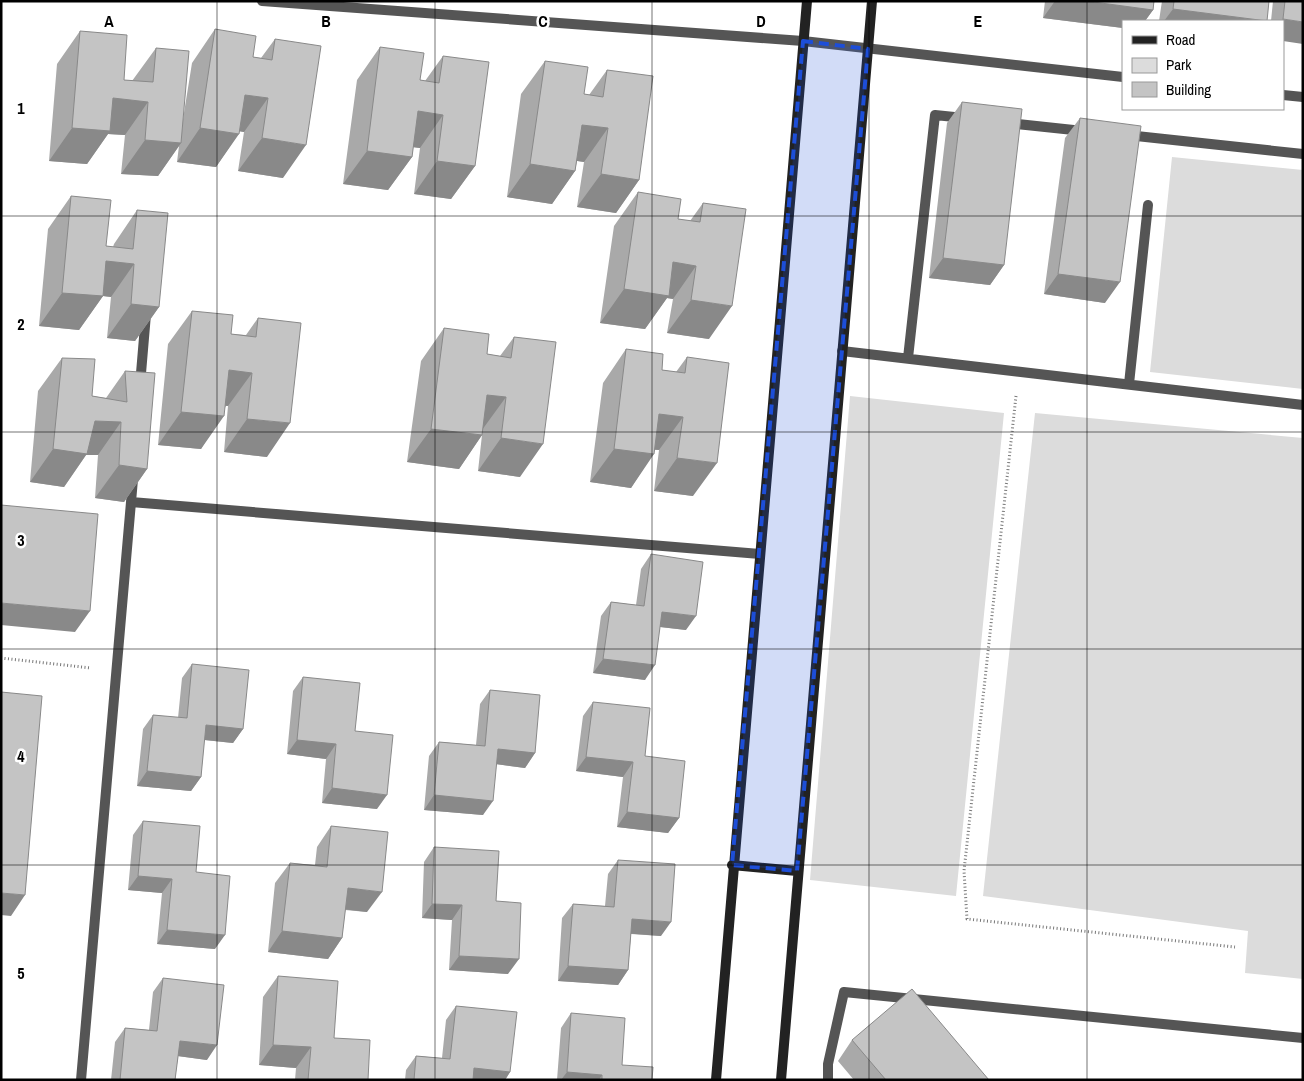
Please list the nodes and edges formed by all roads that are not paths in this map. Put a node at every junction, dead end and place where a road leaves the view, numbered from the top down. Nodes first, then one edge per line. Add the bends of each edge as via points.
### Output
1 (262, 1) edge
2 (807, 1) edge
3 (872, 1) edge
4 (803, 41) junction
5 (868, 48) junction
6 (1122, 77) edge
7 (1284, 95) edge
8 (1303, 97) edge
9 (973, 119) edge
10 (993, 121) edge
11 (1090, 131) edge
12 (1119, 134) edge
13 (1303, 154) edge
14 (1148, 205) dead end
15 (147, 305) edge
16 (842, 351) junction
17 (908, 358) junction
18 (1129, 384) junction
19 (140, 394) edge
20 (1303, 404) edge
21 (133, 472) edge
22 (131, 502) junction
23 (760, 554) junction
24 (732, 866) junction
25 (797, 871) junction
26 (1303, 1038) edge
27 (81, 1080) edge
28 (716, 1080) edge
29 (781, 1080) edge
30 (828, 1080) edge

1 - 4 street
2 - 4 street
3 - 5 street
4 - 5 street
4 - 23 street
5 - 6 street
5 - 16 street
7 - 8 street
9 - 17 street via 935,115
10 - 11 street
12 - 13 street
14 - 18 street
15 - 19 street
16 - 17 street
16 - 25 street
17 - 18 street
18 - 20 street
21 - 22 street
22 - 23 street
22 - 27 street
23 - 24 street
24 - 25 street
24 - 28 street
25 - 29 street
26 - 30 street via 844,992 828,1064

